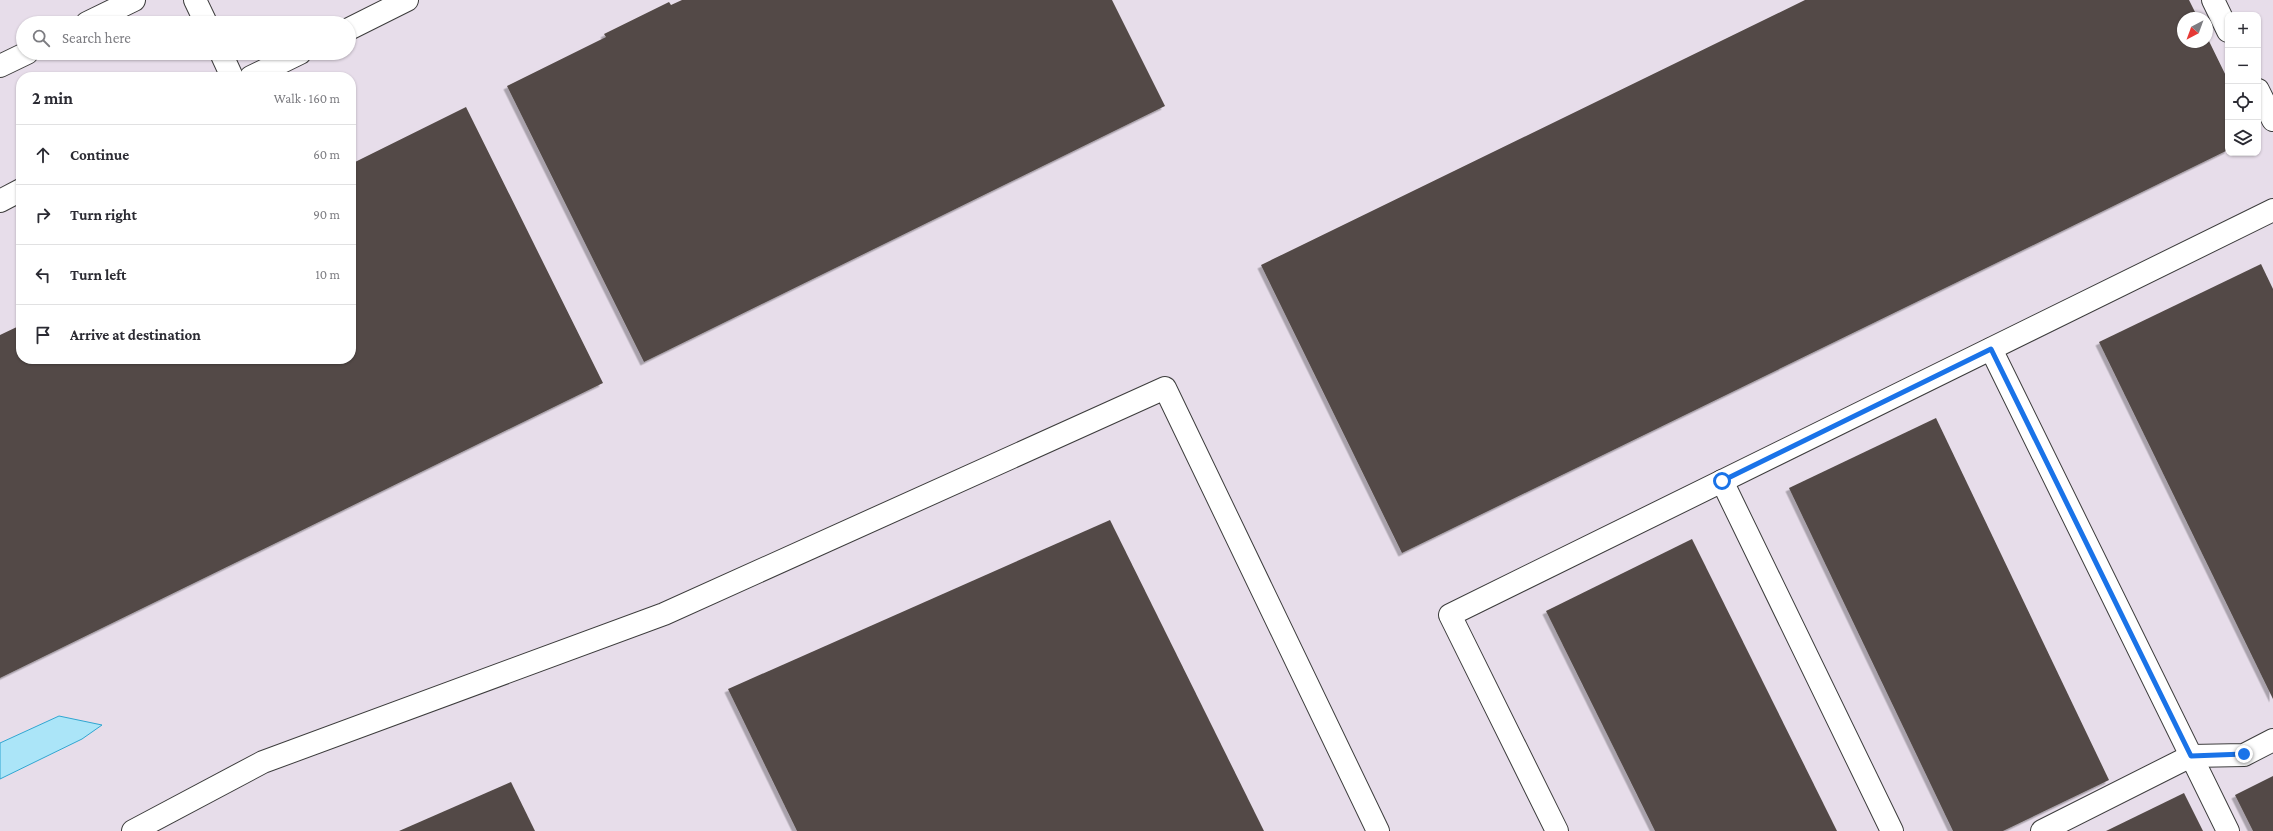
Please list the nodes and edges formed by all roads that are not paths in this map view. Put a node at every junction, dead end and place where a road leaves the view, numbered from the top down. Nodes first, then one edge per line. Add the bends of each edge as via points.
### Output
1 (134, 0) edge
2 (195, 0) edge
3 (407, 0) edge
4 (2213, 0) edge
5 (95, 13) edge
6 (203, 16) edge
7 (2225, 25) edge
8 (356, 26) edge
9 (16, 58) edge
10 (224, 60) edge
11 (286, 60) edge
12 (0, 66) edge
13 (230, 72) edge
14 (261, 72) edge
15 (2261, 96) edge
16 (2273, 120) edge
17 (16, 193) edge
18 (0, 201) edge
19 (2273, 210) edge
20 (1991, 349) junction
21 (1722, 481) junction
22 (2273, 740) edge
23 (2191, 756) junction
24 (133, 831) edge
25 (1378, 831) edge
26 (1557, 831) edge
27 (1892, 831) edge
28 (2042, 831) edge
29 (2228, 831) edge

1 - 5 street
2 - 6 street
3 - 8 street
4 - 7 street
9 - 12 street
10 - 13 street
11 - 14 street
15 - 16 street
17 - 18 street
19 - 20 street
20 - 21 street
20 - 23 street
21 - 26 street via 1450,615
21 - 27 street
22 - 23 street via 2244,754
23 - 28 street
23 - 29 street
24 - 25 street via 263,762 664,614 1165,388

